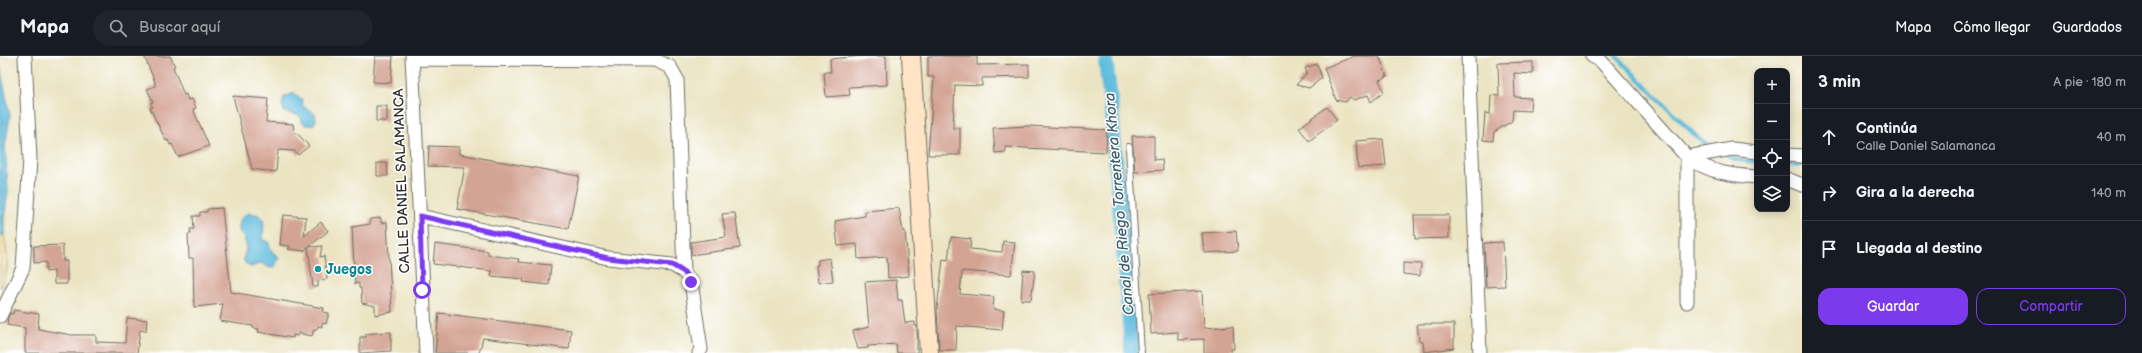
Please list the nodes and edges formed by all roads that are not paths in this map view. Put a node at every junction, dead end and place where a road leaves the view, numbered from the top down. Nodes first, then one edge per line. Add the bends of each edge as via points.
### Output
1 (25, 56) edge
2 (910, 56) edge
3 (1468, 56) edge
4 (1592, 56) edge
5 (412, 58) edge
6 (1128, 147) dead end
7 (1754, 152) edge
8 (1790, 155) edge
9 (1802, 156) edge
10 (1687, 157) junction
11 (1754, 177) edge
12 (1790, 180) edge
13 (1802, 185) edge
14 (420, 216) junction
15 (684, 272) junction
16 (1687, 302) dead end
17 (0, 316) edge
18 (703, 352) edge
19 (426, 353) edge
20 (930, 353) edge
21 (1141, 353) edge
22 (1480, 353) edge

1 - 17 street via 30,159 23,268
2 - 20 main road
3 - 22 street
4 - 10 street via 1601,61
5 - 14 street, CALLE DANIEL SALAMANCA
5 - 15 street via 654,60 670,67 677,79
6 - 21 lane
7 - 10 street via 1732,149
8 - 9 street
10 - 11 street via 1702,167 1725,174
10 - 16 street
12 - 13 street
14 - 15 street via 608,258 672,265
14 - 19 street, CALLE DANIEL SALAMANCA
15 - 18 street via 691,282

